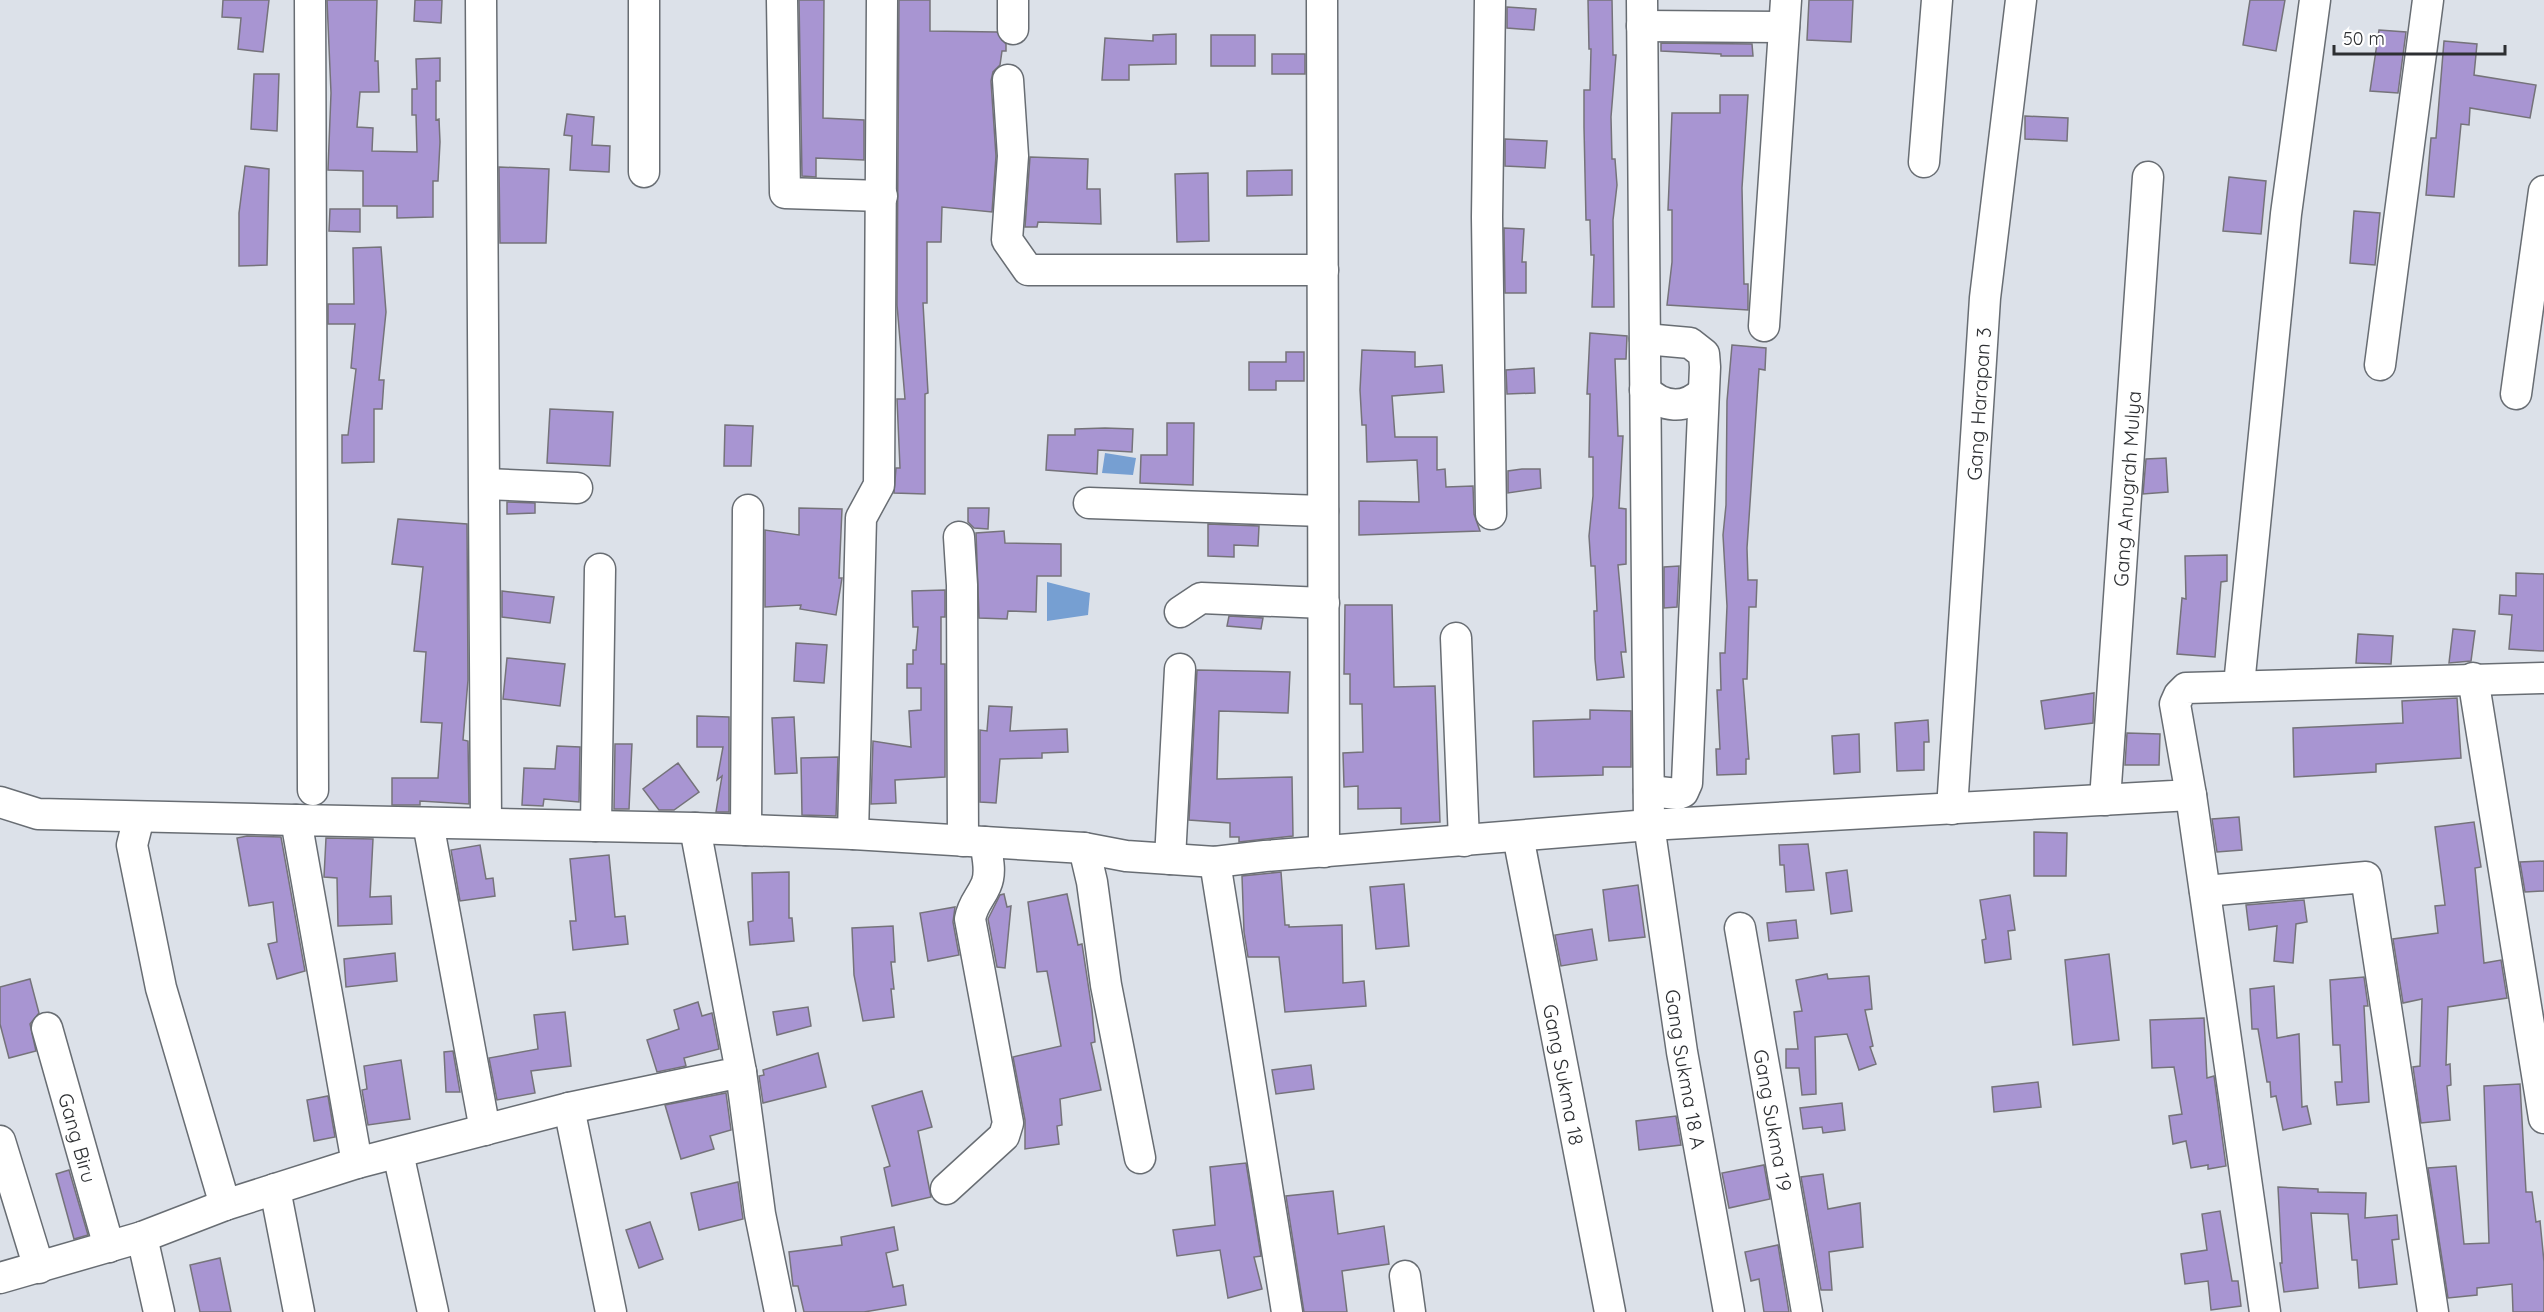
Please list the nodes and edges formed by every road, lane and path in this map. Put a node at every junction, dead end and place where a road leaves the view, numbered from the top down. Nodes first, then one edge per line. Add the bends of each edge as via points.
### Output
1 (310, 0) edge
2 (481, 0) edge
3 (644, 0) edge
4 (782, 0) edge
5 (882, 0) edge
6 (1323, 0) edge
7 (1490, 0) edge
8 (1936, 0) edge
9 (2020, 0) edge
10 (2315, 0) edge
11 (2428, 0) edge
12 (1642, 13) edge
13 (1785, 13) edge
14 (1008, 80) dead end
15 (1924, 162) dead end
16 (644, 172) dead end
17 (2148, 177) dead end
18 (2544, 191) edge
19 (882, 196) junction
20 (1323, 270) junction
21 (1764, 326) dead end
22 (1645, 339) junction
23 (2380, 365) dead end
24 (1646, 390) junction
25 (1703, 392) junction
26 (2516, 394) dead end
27 (485, 484) junction
28 (577, 488) dead end
29 (1089, 503) dead end
30 (748, 510) dead end
31 (1323, 511) junction
32 (1491, 514) dead end
33 (959, 537) dead end
34 (600, 570) dead end
35 (1324, 603) junction
36 (1180, 612) dead end
37 (1456, 638) dead end
38 (1180, 669) dead end
39 (2473, 678) junction
40 (2544, 678) edge
41 (2239, 684) junction
42 (313, 790) dead end
43 (1649, 790) junction
44 (2191, 795) junction
45 (2105, 800) junction
46 (0, 802) edge
47 (1952, 809) junction
48 (139, 817) junction
49 (296, 820) junction
50 (428, 823) junction
51 (486, 823) junction
52 (1649, 825) junction
53 (596, 826) junction
54 (695, 828) junction
55 (746, 830) junction
56 (854, 834) junction
57 (1518, 836) junction
58 (974, 841) junction
59 (1464, 841) junction
60 (1084, 848) junction
61 (1324, 852) junction
62 (1170, 859) junction
63 (1215, 862) junction
64 (2205, 891) junction
65 (1740, 928) dead end
66 (47, 1028) dead end
67 (741, 1072) junction
68 (569, 1108) junction
69 (2544, 1118) edge
70 (485, 1130) junction
71 (0, 1141) edge
72 (398, 1154) junction
73 (1140, 1158) dead end
74 (357, 1163) junction
75 (946, 1189) dead end
76 (275, 1190) junction
77 (225, 1205) junction
78 (142, 1237) junction
79 (109, 1247) junction
80 (39, 1268) junction
81 (1405, 1276) dead end
82 (0, 1278) edge
83 (159, 1312) edge
84 (299, 1312) edge
85 (434, 1312) edge
86 (611, 1312) edge
87 (780, 1312) edge
88 (1287, 1312) edge
89 (1410, 1312) edge
90 (1610, 1312) edge
91 (1730, 1312) edge
92 (1807, 1312) edge
93 (2265, 1312) edge
94 (2433, 1312) edge

1 - 42 street
2 - 27 street
3 - 16 street
4 - 19 street via 785,193
5 - 19 street
6 - 20 street
7 - 32 street via 1487,217
8 - 15 street
9 - 47 street, Gang Harapan 3 via 1985,298
10 - 41 street via 2286,214
11 - 23 street
12 - 13 street
12 - 22 street
13 - 21 street
14 - 20 street via 1013,156 1008,240 1028,270
17 - 45 street, Gang Anugrah Mulya
18 - 26 street
19 - 56 street via 879,485 861,518
20 - 31 street
22 - 24 street
22 - 25 street via 1690,343 1698,348 1704,354
24 - 25 street via 1673,405 1695,400
24 - 43 street, Gang Sukma 18 A
25 - 43 street via 1687,783 1678,794
27 - 28 street
27 - 51 street
29 - 31 street
30 - 55 street
31 - 35 street
33 - 58 street
34 - 53 street
35 - 36 street via 1201,598
35 - 61 street
37 - 59 street
38 - 62 street
39 - 40 street
39 - 41 street
39 - 69 street
41 - 44 street via 2195,686 2179,694 2176,714
43 - 52 street, Gang Sukma 18 A
44 - 45 street
44 - 64 street
45 - 47 street
46 - 48 street via 38,814
47 - 52 street
48 - 49 street
48 - 77 street via 132,845 160,988
49 - 50 street
49 - 74 street
50 - 51 street
50 - 70 street
51 - 53 street
52 - 57 street
52 - 91 street, Gang Sukma 18 A via 1682,1052
53 - 54 street
54 - 55 street
54 - 67 street
55 - 56 street
56 - 58 street
57 - 59 street
57 - 90 street, Gang Sukma 18
58 - 60 street
58 - 75 street via 989,876 973,904 970,919 1008,1123 1004,1136
59 - 61 street
60 - 62 street
60 - 73 street
61 - 63 street
62 - 63 street
63 - 88 street
64 - 93 street
64 - 94 street via 2366,877
65 - 92 street, Gang Sukma 19
66 - 79 street, Gang Biru
67 - 68 street
67 - 87 street via 760,1214
68 - 70 street
68 - 86 street
70 - 72 street
71 - 80 street
72 - 74 street
72 - 85 street
74 - 76 street
76 - 77 street
76 - 84 street
77 - 78 street
78 - 79 street
78 - 83 street
79 - 80 street
80 - 82 street
81 - 89 street

